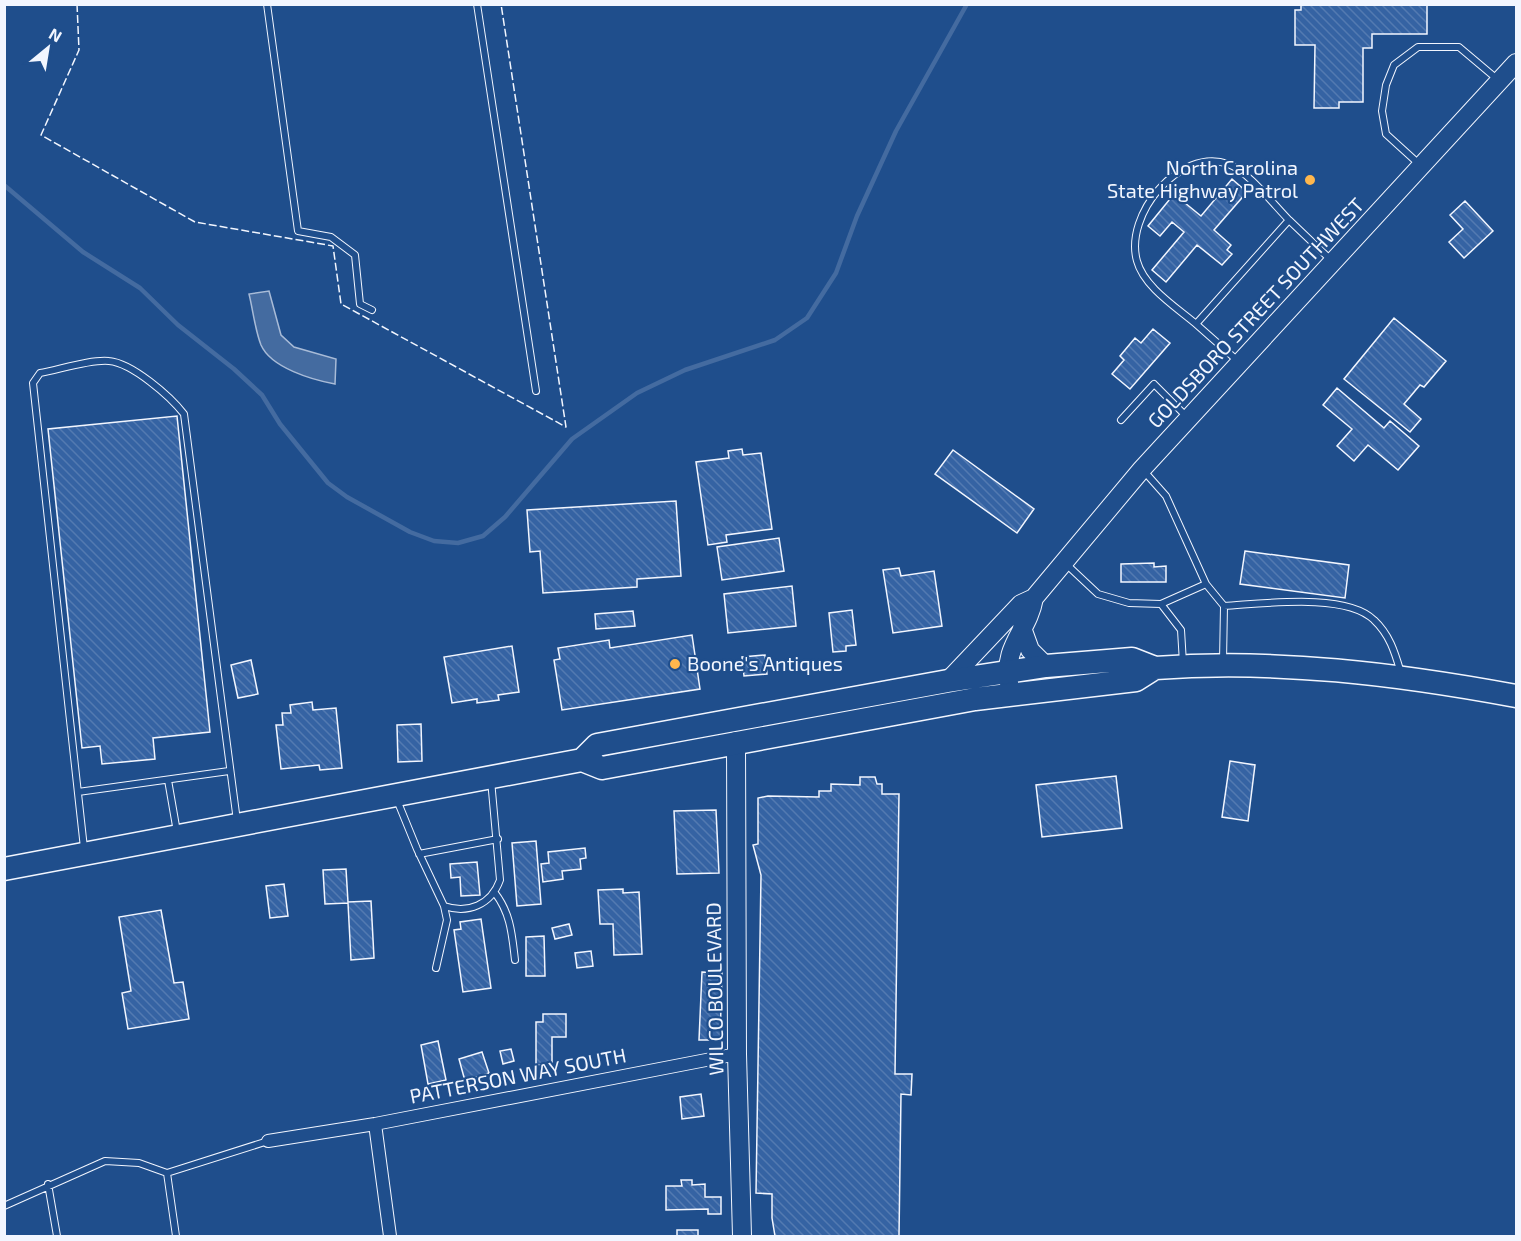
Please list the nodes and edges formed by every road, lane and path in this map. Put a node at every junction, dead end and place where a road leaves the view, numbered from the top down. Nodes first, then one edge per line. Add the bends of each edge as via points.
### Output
1 (267, 4) edge
2 (477, 4) edge
3 (1516, 63) edge
4 (1499, 81) junction
5 (1421, 166) junction
6 (1289, 220) junction
7 (1333, 262) junction
8 (372, 309) dead end
9 (1196, 324) junction
10 (1240, 363) junction
11 (536, 391) dead end
12 (1188, 419) junction
13 (1121, 420) dead end
14 (1142, 469) junction
15 (1065, 563) junction
16 (1206, 584) junction
17 (1034, 598) junction
18 (1161, 604) junction
19 (1224, 606) junction
20 (1022, 628) junction
21 (1046, 666) junction
22 (1184, 667) junction
23 (1223, 667) junction
24 (1155, 668) junction
25 (1402, 676) junction
26 (948, 681) junction
27 (1009, 683) junction
28 (1516, 696) edge
29 (736, 741) junction
30 (582, 760) junction
31 (229, 771) junction
32 (490, 777) junction
33 (168, 780) junction
34 (78, 792) junction
35 (395, 795) junction
36 (237, 827) junction
37 (178, 838) junction
38 (498, 839) junction
39 (419, 854) junction
40 (85, 855) junction
41 (4, 869) edge
42 (495, 893) junction
43 (444, 906) junction
44 (515, 960) dead end
45 (436, 968) dead end
46 (737, 1054) junction
47 (375, 1124) junction
48 (268, 1141) joint
49 (167, 1173) junction
50 (48, 1185) junction
51 (4, 1206) edge
52 (57, 1236) edge
53 (176, 1236) edge
54 (390, 1236) edge
55 (742, 1236) edge

1 - 8 lane via 298,231 331,237 355,255 360,304
2 - 11 lane
3 - 4 street, GOLDSBORO STREET SOUTHWEST
4 - 5 street, GOLDSBORO STREET SOUTHWEST
4 - 5 lane via 1458,47 1418,47 1394,65 1382,111 1386,134
5 - 7 street, GOLDSBORO STREET SOUTHWEST
6 - 7 lane
6 - 9 lane
6 - 9 lane via 1242,172 1228,164 1200,164 1167,180 1141,214 1135,229 1137,263 1155,288
7 - 10 street, GOLDSBORO STREET SOUTHWEST
9 - 10 lane
10 - 12 street, GOLDSBORO STREET SOUTHWEST
12 - 13 lane via 1154,384
12 - 14 street, GOLDSBORO STREET SOUTHWEST
14 - 15 street, GOLDSBORO STREET SOUTHWEST
14 - 16 lane via 1166,496
15 - 17 street, GOLDSBORO STREET SOUTHWEST
15 - 18 lane via 1098,594 1129,603
16 - 18 lane
16 - 19 lane
17 - 20 street, GOLDSBORO STREET SOUTHWEST via 1032,612
17 - 26 street, GOLDSBORO STREET SOUTHWEST via 1021,604
18 - 22 lane via 1181,630
19 - 23 lane
19 - 25 lane via 1301,603 1355,608 1374,619 1393,645
20 - 21 street via 1030,650
20 - 27 street, GOLDSBORO STREET SOUTHWEST via 1008,659
21 - 24 highway via 1132,659
21 - 27 highway
22 - 23 highway
22 - 24 highway
23 - 25 highway via 1338,669
24 - 27 highway via 1136,680
25 - 28 highway
26 - 27 highway
26 - 30 highway via 597,746
27 - 29 highway
29 - 30 highway via 602,768
29 - 46 street, WILCO BOULEVARD
30 - 32 highway
31 - 33 lane
31 - 34 lane via 184,414 174,401 126,366 108,360 40,373 33,383
31 - 36 lane
32 - 35 highway
32 - 38 lane
33 - 34 lane
33 - 37 lane
34 - 40 lane
35 - 36 highway
35 - 39 lane
36 - 37 highway
37 - 40 highway
38 - 39 lane
38 - 42 lane via 500,880
39 - 43 lane
40 - 41 highway
42 - 43 lane via 474,909
42 - 44 lane via 510,920
43 - 45 lane via 447,920
46 - 47 street, PATTERSON WAY SOUTH
46 - 55 street, WILCO BOULEVARD
47 - 48 street, PATTERSON WAY SOUTH
47 - 54 street
48 - 49 lane
49 - 50 lane via 139,1163 105,1161
49 - 53 lane
50 - 51 lane
50 - 52 lane

